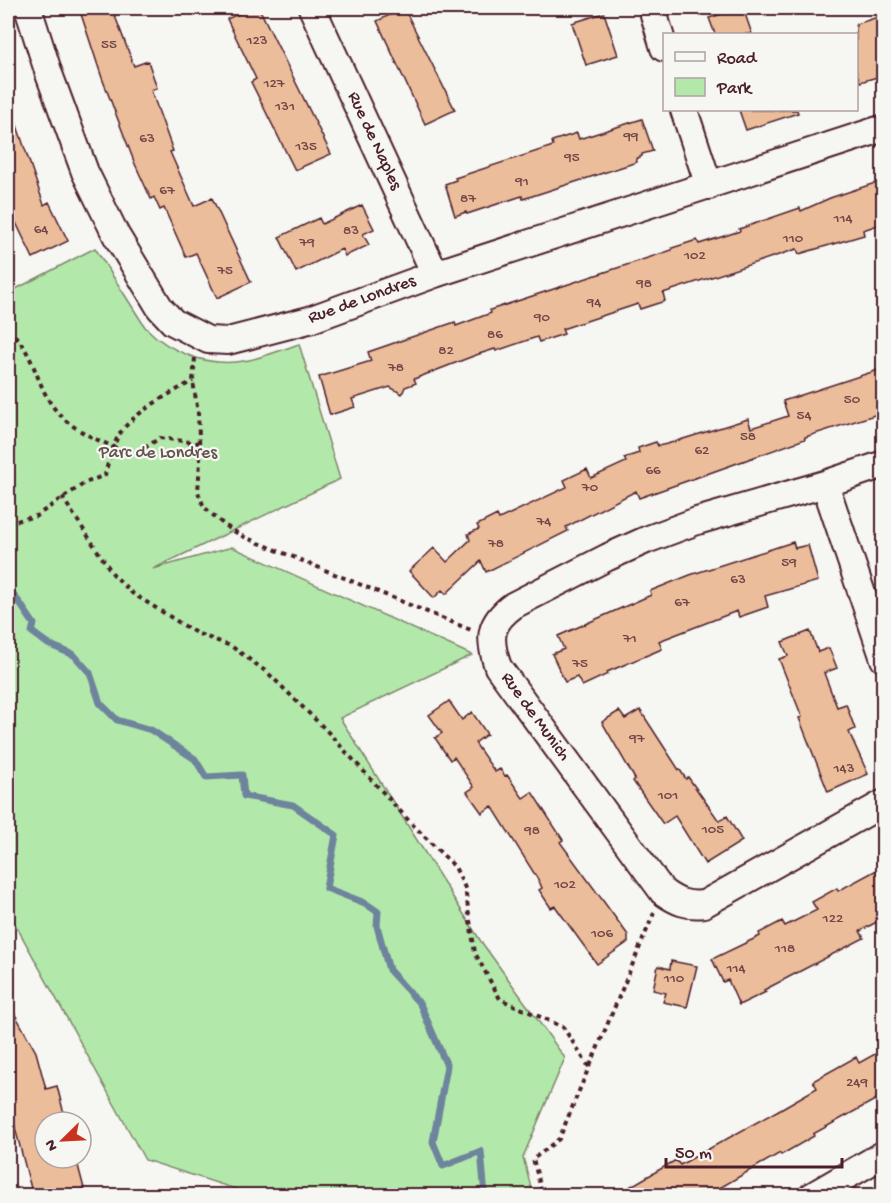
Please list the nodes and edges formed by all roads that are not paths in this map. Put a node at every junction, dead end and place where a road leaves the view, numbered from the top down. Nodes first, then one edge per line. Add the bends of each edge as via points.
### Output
1 (28, 8) edge
2 (312, 8) edge
3 (652, 8) edge
4 (663, 45) edge
5 (684, 111) edge
6 (884, 128) edge
7 (709, 186) junction
8 (435, 274) junction
9 (884, 464) edge
10 (825, 484) junction
11 (884, 659) edge
12 (884, 803) edge
13 (884, 1154) edge
14 (812, 1196) edge

1 - 8 street, Rue de Londres via 93,192 160,308 173,322 208,340 228,341 309,320
2 - 8 street, Rue de Naples
3 - 4 street
5 - 7 street
6 - 7 street, Rue de Londres
7 - 8 street, Rue de Londres
9 - 10 street
10 - 11 street
10 - 12 street, Rue de Munich via 697,521 608,557 500,615 491,638 493,651 498,667 663,892 676,902 704,904
13 - 14 street

